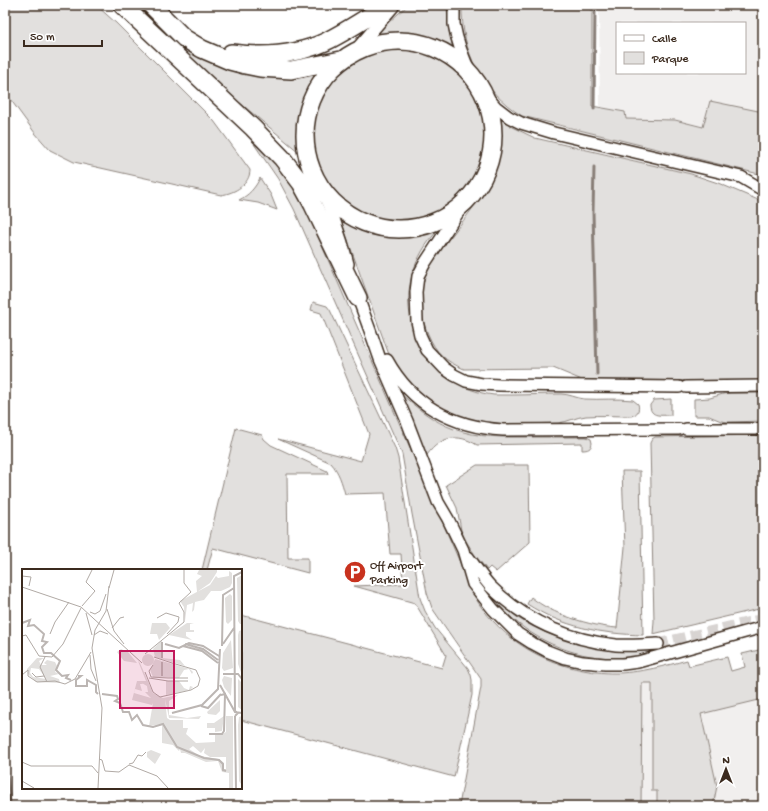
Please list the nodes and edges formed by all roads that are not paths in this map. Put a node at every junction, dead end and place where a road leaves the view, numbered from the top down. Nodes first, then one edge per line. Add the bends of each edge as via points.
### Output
1 (122, 5) edge
2 (151, 5) edge
3 (387, 5) edge
4 (394, 5) edge
5 (454, 5) edge
6 (202, 49) junction
7 (347, 57) junction
8 (472, 76) junction
9 (483, 92) junction
10 (253, 128) junction
11 (741, 177) junction
12 (316, 180) junction
13 (763, 183) edge
14 (763, 190) edge
15 (465, 202) junction
16 (358, 298) junction
17 (372, 336) junction
18 (763, 386) edge
19 (763, 428) edge
20 (463, 550) junction
21 (763, 627) edge
22 (658, 644) tunnel mouth

1 - 10 main road
2 - 6 main road via 184,38
3 - 6 main road via 325,42 310,48 272,55 245,55
4 - 7 street
5 - 8 street via 457,39
6 - 7 main road via 230,61 260,68 291,70
7 - 8 main road via 377,44 403,41 441,51 463,66
7 - 12 main road via 331,69 322,80 305,118 304,146
8 - 9 main road
9 - 11 street via 496,107 521,123
9 - 15 main road via 492,117 491,156 481,181
10 - 12 main road via 288,150
10 - 16 main road via 282,158 301,183
11 - 13 street
11 - 14 street
12 - 15 main road via 329,199 340,209 353,218 381,228 412,228 427,225 441,220
12 - 16 street via 330,208
15 - 18 street via 424,263 418,276 416,292 420,335 428,350 454,375 466,381 493,385 682,388
16 - 17 street
17 - 19 street via 392,369 413,394 448,418 476,427 503,430
17 - 20 street via 438,502
20 - 21 street via 474,584 492,609 518,634 565,658 605,664 638,662
20 - 22 street via 506,601 553,630 615,645

